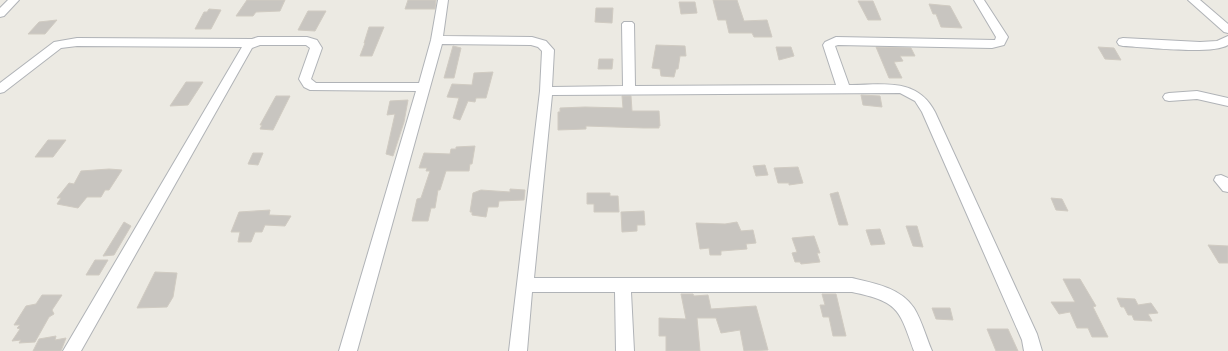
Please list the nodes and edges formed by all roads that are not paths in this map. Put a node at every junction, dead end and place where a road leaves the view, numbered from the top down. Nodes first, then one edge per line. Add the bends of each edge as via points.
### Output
1 (14, 0) edge
2 (442, 0) edge
3 (979, 0) edge
4 (1194, 0) edge
5 (0, 14) edge
6 (628, 24) dead end
7 (1228, 30) edge
8 (437, 40) junction
9 (1228, 40) edge
10 (1123, 42) dead end
11 (252, 43) junction
12 (424, 87) junction
13 (0, 88) edge
14 (844, 89) junction
15 (546, 90) junction
16 (629, 90) junction
17 (1169, 97) dead end
18 (1228, 102) edge
19 (525, 285) junction
20 (623, 285) junction
21 (72, 351) edge
22 (348, 351) edge
23 (518, 351) edge
24 (625, 351) edge
25 (923, 351) edge
26 (1033, 351) edge

1 - 5 street
2 - 8 street
3 - 14 street via 1002,37 1000,42 992,44 836,41 829,45 830,51
4 - 7 street
6 - 16 street
8 - 12 street
8 - 15 street via 532,41 542,44 548,50
9 - 10 street via 1220,45 1200,46
11 - 12 street via 313,43 316,48 305,79 314,87
11 - 13 street via 77,42 58,45
11 - 21 street
12 - 22 street
14 - 16 street
14 - 26 street via 901,88 923,100 1028,333
15 - 16 street
15 - 19 street
17 - 18 street via 1197,95
19 - 20 street
19 - 23 street
20 - 24 street
20 - 25 street via 852,285 875,289 893,298 908,312

